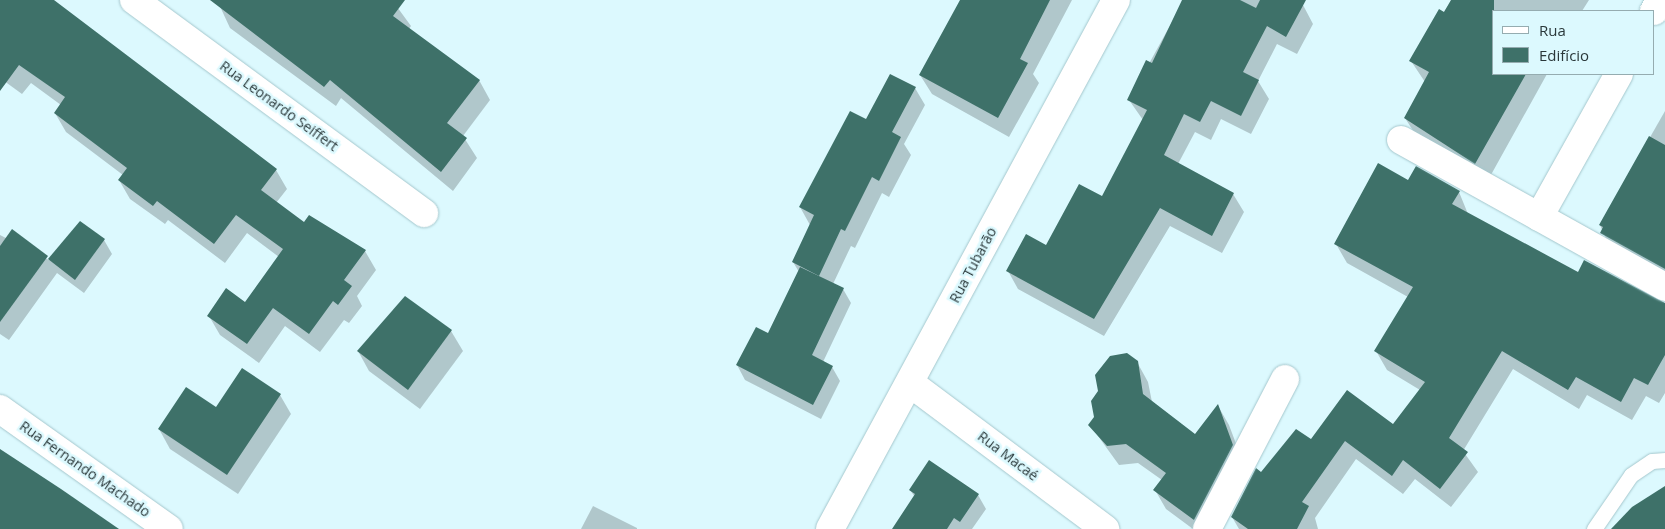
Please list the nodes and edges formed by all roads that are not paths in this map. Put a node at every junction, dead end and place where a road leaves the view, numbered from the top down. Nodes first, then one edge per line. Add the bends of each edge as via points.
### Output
1 (134, 0) edge
2 (1116, 0) edge
3 (1618, 75) edge
4 (1401, 140) dead end
5 (424, 213) dead end
6 (1539, 217) junction
7 (1665, 287) edge
8 (1285, 379) dead end
9 (910, 383) junction
10 (0, 409) edge
11 (1665, 460) edge
12 (169, 529) edge
13 (830, 529) edge
14 (1106, 529) edge
15 (1207, 529) edge
16 (1594, 529) edge

1 - 5 street, Rua Leonardo Seiffert
2 - 9 street, Rua Tubarão
3 - 6 street
4 - 6 street
6 - 7 street
8 - 15 street
9 - 13 street, Rua Tubarão
9 - 14 street, Rua Macaé
10 - 12 street, Rua Fernando Machado
11 - 16 lane via 1652,461 1631,475

